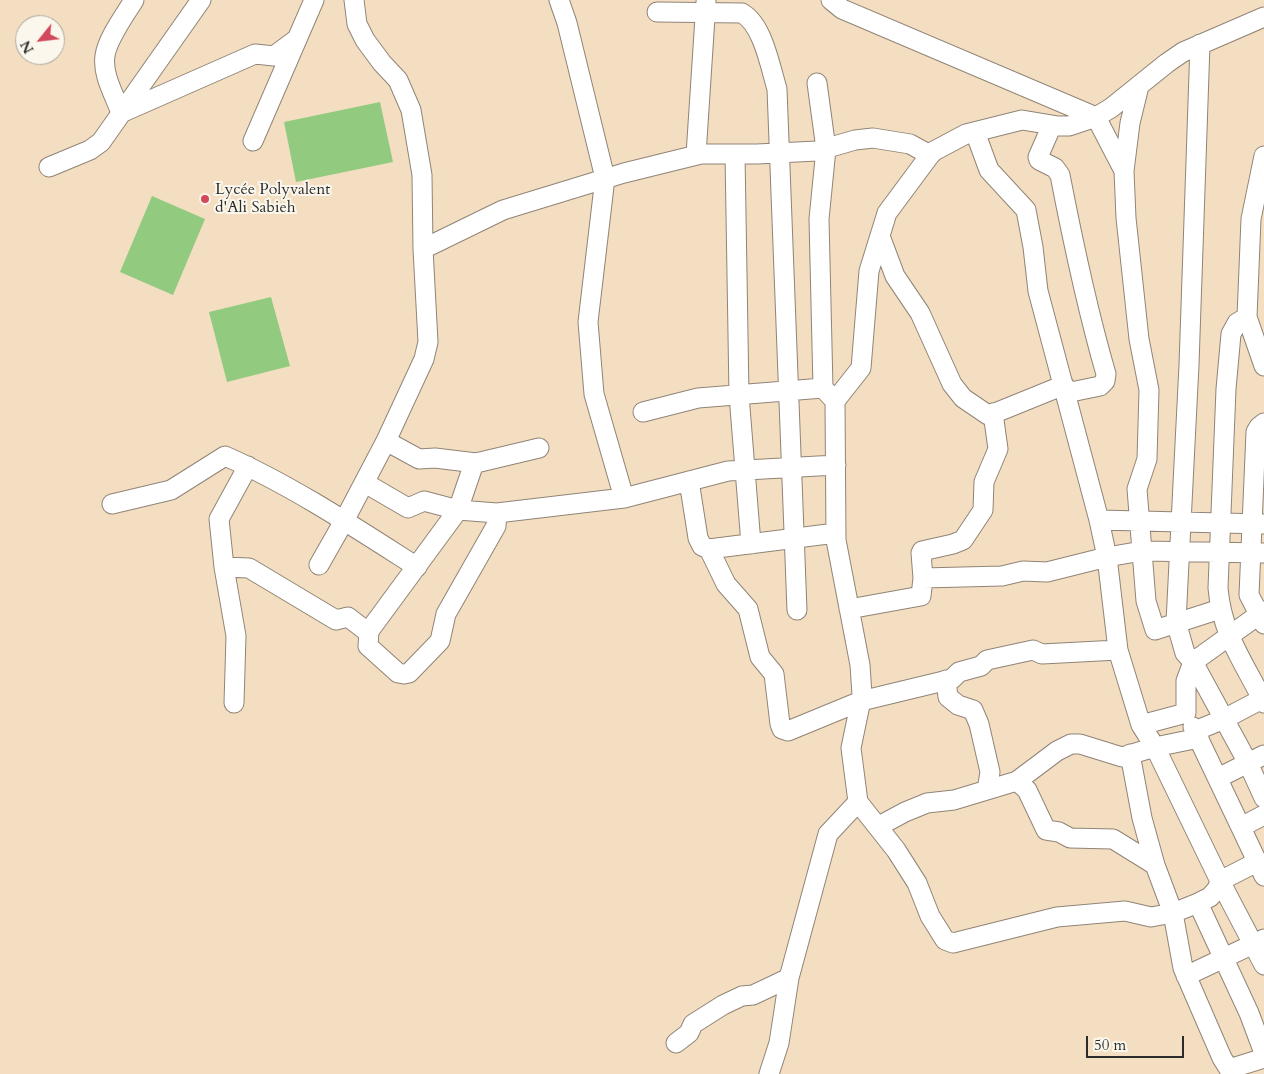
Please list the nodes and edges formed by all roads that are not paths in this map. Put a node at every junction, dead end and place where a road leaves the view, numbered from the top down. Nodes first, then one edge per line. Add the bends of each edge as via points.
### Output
1 (134, 0) edge
2 (201, 0) edge
3 (314, 0) edge
4 (354, 0) edge
5 (559, 0) edge
6 (831, 0) edge
7 (706, 6) edge
8 (657, 12) dead end
9 (1264, 17) edge
10 (297, 39) junction
11 (1200, 44) junction
12 (818, 83) dead end
13 (1138, 86) junction
14 (121, 113) junction
15 (1096, 117) junction
16 (1052, 125) junction
17 (975, 132) junction
18 (253, 141) dead end
19 (826, 149) junction
20 (779, 153) junction
21 (735, 154) junction
22 (696, 155) junction
23 (930, 155) junction
24 (1264, 156) edge
25 (49, 167) dead end
26 (1124, 171) junction
27 (605, 178) junction
28 (1264, 198) edge
29 (1250, 219) junction
30 (880, 236) junction
31 (423, 249) junction
32 (1247, 318) junction
33 (1264, 366) edge
34 (1065, 389) junction
35 (789, 391) junction
36 (739, 395) junction
37 (829, 395) junction
38 (643, 412) dead end
39 (993, 414) junction
40 (1264, 423) edge
41 (386, 441) junction
42 (539, 448) dead end
43 (474, 463) junction
44 (836, 465) junction
45 (248, 466) junction
46 (792, 468) junction
47 (744, 470) junction
48 (689, 481) junction
49 (365, 483) junction
50 (624, 498) junction
51 (112, 504) dead end
52 (458, 510) junction
53 (497, 513) junction
54 (1100, 520) junction
55 (1139, 520) junction
56 (344, 521) junction
57 (1180, 522) junction
58 (1220, 523) junction
59 (1259, 524) edge
60 (836, 533) junction
61 (794, 538) junction
62 (751, 544) junction
63 (709, 549) junction
64 (1142, 551) junction
65 (1179, 552) junction
66 (1219, 552) junction
67 (1258, 552) edge
68 (1106, 558) junction
69 (319, 564) dead end
70 (224, 567) junction
71 (417, 567) junction
72 (923, 578) junction
73 (1220, 608) junction
74 (849, 609) junction
75 (797, 610) dead end
76 (1262, 616) edge
77 (1176, 622) junction
78 (369, 631) junction
79 (1228, 637) junction
80 (1118, 650) junction
81 (1193, 662) junction
82 (946, 680) junction
83 (1263, 700) edge
84 (861, 701) junction
85 (234, 703) dead end
86 (1186, 713) junction
87 (1224, 719) junction
88 (1141, 725) junction
89 (1197, 734) junction
90 (1155, 746) junction
91 (1130, 754) junction
92 (1256, 759) edge
93 (1218, 778) junction
94 (1017, 781) junction
95 (987, 790) junction
96 (1264, 798) edge
97 (858, 802) junction
98 (1264, 815) edge
99 (879, 826) junction
100 (1241, 827) junction
101 (1155, 865) junction
102 (1261, 869) edge
103 (1220, 881) junction
104 (1198, 903) junction
105 (1174, 912) junction
106 (1259, 942) edge
107 (1223, 958) junction
108 (1264, 965) edge
109 (1186, 976) junction
110 (789, 978) junction
111 (676, 1043) dead end
112 (1264, 1053) edge
113 (1264, 1058) edge
114 (1228, 1072) edge
115 (769, 1074) edge

1 - 14 street via 105,57 107,78
2 - 14 street
3 - 10 street
4 - 31 street via 357,24 365,40 398,80 411,110 422,175
5 - 27 street
6 - 15 street via 842,9
7 - 8 street
7 - 20 street via 742,13 750,18 766,48 777,89
7 - 22 street
9 - 11 street
10 - 14 street via 274,56 255,54
10 - 18 street
11 - 13 street via 1167,63
11 - 57 street
12 - 19 street
13 - 15 street
13 - 26 street
14 - 25 street via 101,142
15 - 16 street via 1069,126
15 - 26 street
16 - 17 street via 1022,120
16 - 34 street via 1038,157 1055,168 1060,176 1094,334 1106,374 1100,386
17 - 23 street
17 - 34 street via 989,170 1026,210 1038,292
19 - 20 street
19 - 23 street via 873,138 910,144
19 - 37 street via 819,219
20 - 21 street
20 - 35 street
21 - 22 street
21 - 36 street
22 - 27 street
23 - 30 street via 887,213
24 - 29 street
26 - 55 street via 1139,339 1149,390 1147,460 1138,489
27 - 31 street via 503,210
27 - 50 street via 588,322 594,394
28 - 29 street
29 - 32 street
30 - 37 street via 869,271 861,368
30 - 39 street via 895,276 920,314 952,384 964,398
31 - 41 street via 428,342 424,359
32 - 33 street
32 - 58 street via 1237,323 1232,334 1226,389
34 - 39 street
34 - 54 street
35 - 36 street
35 - 37 street
35 - 46 street
36 - 38 street via 698,398
36 - 47 street
37 - 44 street
39 - 72 street via 998,449 984,482 984,510 963,540 922,551
40 - 59 street via 1256,432
41 - 43 street via 419,459
41 - 49 street
42 - 43 street
43 - 52 street
44 - 46 street
44 - 60 street
45 - 51 street via 225,456 171,490
45 - 56 street
45 - 70 street via 219,520
46 - 47 street
46 - 61 street
47 - 48 street
47 - 62 street
48 - 50 street
48 - 63 street via 698,538 702,546
49 - 52 street via 408,508 424,501
49 - 56 street
50 - 53 street
52 - 53 street
52 - 71 street
53 - 78 street via 496,526 446,614 440,641 409,673 398,673 368,646
54 - 55 street
54 - 68 street
55 - 57 street
55 - 64 street
56 - 69 street
56 - 71 street
57 - 58 street
57 - 65 street
58 - 59 street
58 - 66 street
59 - 67 street
60 - 61 street
60 - 74 street
61 - 62 street
61 - 75 street
62 - 63 street
63 - 84 street via 726,584 748,610 760,657 774,674 782,729 788,731
64 - 65 street
64 - 68 street
64 - 77 street via 1146,602 1155,630
65 - 66 street
65 - 77 street
66 - 67 street
66 - 73 street
67 - 76 street via 1249,595
68 - 72 street via 1047,572
68 - 80 street
70 - 78 street via 249,568 336,620 348,617
70 - 85 street via 236,636
71 - 78 street
72 - 74 street via 921,596
73 - 77 street
73 - 79 street
74 - 84 street via 860,665
76 - 79 street
77 - 81 street via 1185,653
79 - 81 street
79 - 83 street
80 - 82 street via 1042,654 1033,650 987,660 981,666 959,672
80 - 88 street
81 - 86 street via 1186,681
81 - 87 street
82 - 84 street
82 - 95 street via 948,697 958,706 973,710 979,724 990,772
83 - 87 street
84 - 97 street via 851,748
86 - 88 street
86 - 89 street
87 - 89 street
87 - 92 street
88 - 90 street
89 - 90 street
89 - 93 street
90 - 91 street
90 - 103 street
91 - 94 street via 1122,757 1071,744
91 - 101 street
92 - 93 street
92 - 96 street
93 - 100 street
94 - 95 street
94 - 101 street via 1027,790 1046,830 1070,838 1113,839
95 - 99 street via 954,800 927,803
97 - 99 street
97 - 110 street via 828,834
98 - 100 street
99 - 105 street via 917,883 930,916 949,943 1057,917 1125,911 1152,917
100 - 102 street
101 - 105 street
102 - 103 street
103 - 104 street via 1213,894
103 - 106 street
104 - 105 street
104 - 107 street
105 - 109 street
106 - 107 street
106 - 108 street
107 - 109 street
107 - 112 street
109 - 114 street
110 - 111 street via 723,1005 693,1024 689,1033
110 - 115 street via 779,1043
113 - 114 street

